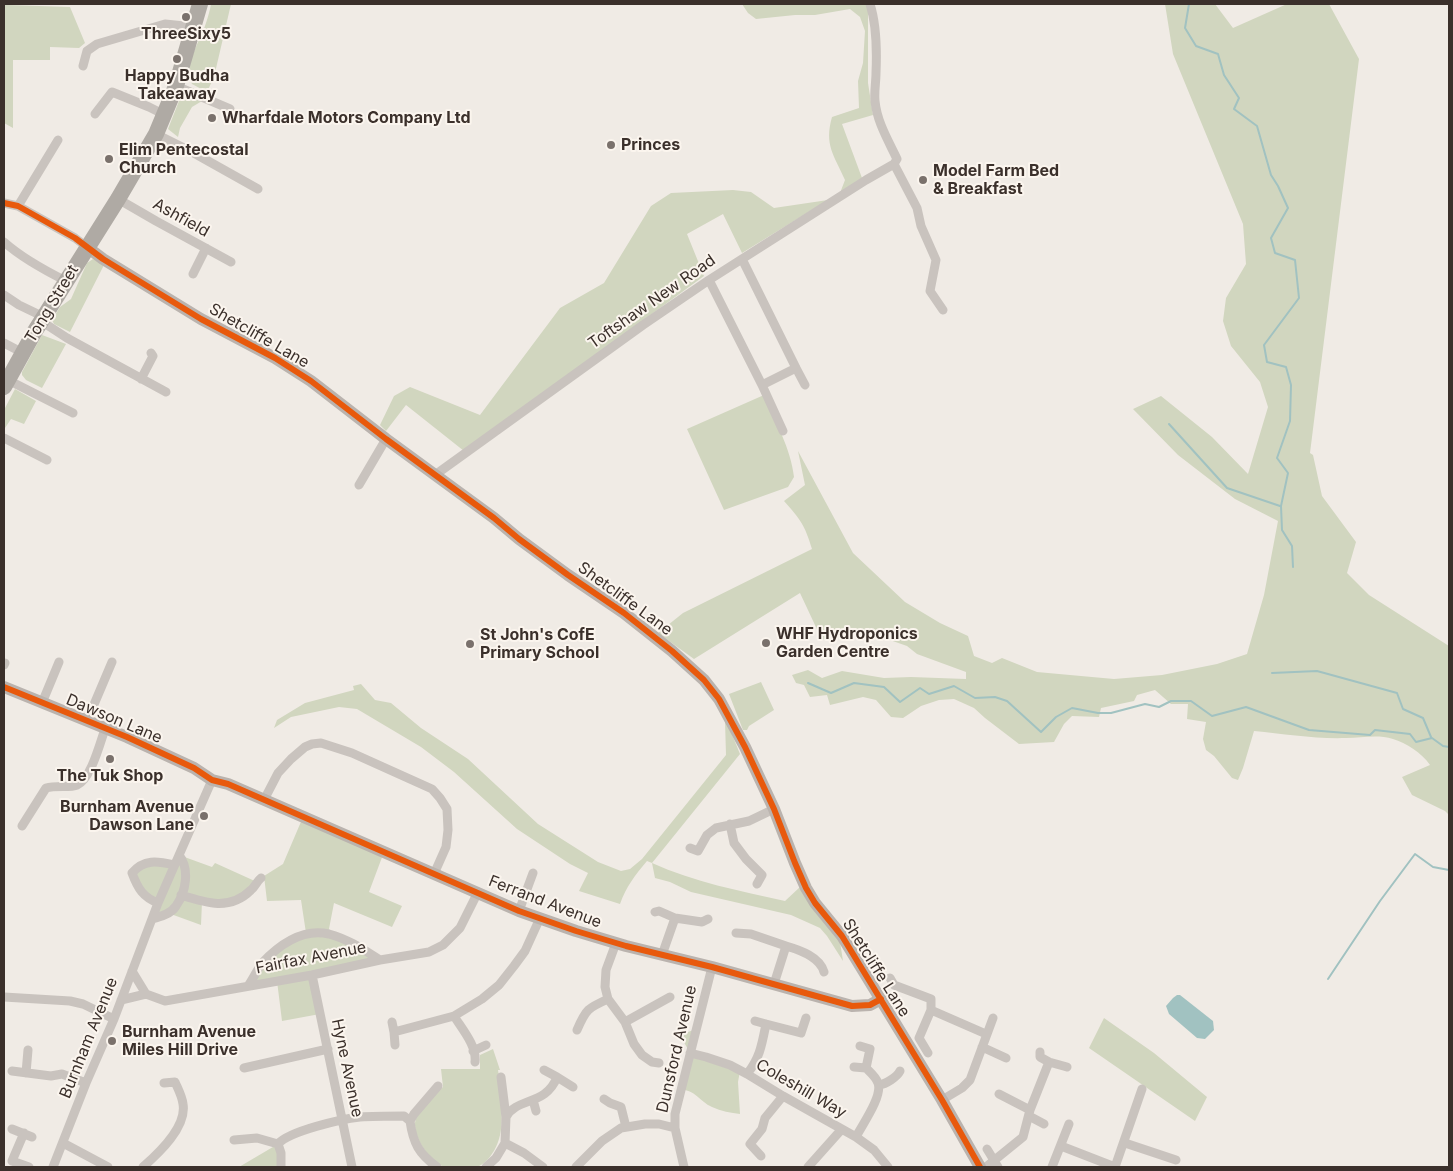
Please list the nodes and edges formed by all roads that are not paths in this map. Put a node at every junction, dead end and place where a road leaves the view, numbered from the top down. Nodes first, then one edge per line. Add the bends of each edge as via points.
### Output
1 (200, 4) edge
2 (870, 4) edge
3 (194, 27) junction
4 (83, 66) dead end
5 (176, 86) junction
6 (230, 109) dead end
7 (95, 114) dead end
8 (164, 115) junction
9 (156, 134) junction
10 (58, 140) dead end
11 (894, 164) junction
12 (258, 189) dead end
13 (118, 198) junction
14 (4, 203) edge
15 (18, 206) junction
16 (4, 242) edge
17 (87, 246) junction
18 (206, 248) junction
19 (742, 259) junction
20 (231, 262) dead end
21 (193, 274) dead end
22 (709, 280) junction
23 (66, 281) junction
24 (4, 295) edge
25 (943, 310) dead end
26 (42, 319) junction
27 (4, 343) edge
28 (23, 353) junction
29 (151, 353) dead end
30 (796, 368) junction
31 (141, 378) junction
32 (5, 382) edge
33 (804, 385) dead end
34 (762, 386) junction
35 (166, 392) dead end
36 (73, 413) dead end
37 (783, 431) dead end
38 (4, 438) edge
39 (386, 439) junction
40 (47, 460) dead end
41 (435, 475) junction
42 (359, 480) dead end
43 (59, 662) dead end
44 (112, 662) dead end
45 (4, 689) edge
46 (42, 703) junction
47 (87, 721) junction
48 (105, 728) junction
49 (212, 780) junction
50 (264, 800) junction
51 (774, 809) junction
52 (730, 824) junction
53 (22, 826) dead end
54 (690, 848) dead end
55 (179, 855) junction
56 (174, 864) junction
57 (533, 873) dead end
58 (434, 874) junction
59 (261, 878) dead end
60 (757, 884) dead end
61 (478, 892) junction
62 (181, 895) junction
63 (158, 904) junction
64 (519, 910) junction
65 (657, 910) dead end
66 (540, 918) junction
67 (675, 918) junction
68 (152, 919) junction
69 (705, 923) dead end
70 (736, 933) dead end
71 (616, 943) junction
72 (786, 946) junction
73 (662, 955) junction
74 (380, 960) junction
75 (712, 967) junction
76 (824, 967) dead end
77 (132, 971) junction
78 (312, 975) junction
79 (890, 978) dead end
80 (774, 984) junction
81 (248, 986) junction
82 (146, 994) junction
83 (4, 997) edge
84 (670, 997) dead end
85 (608, 999) junction
86 (881, 999) junction
87 (121, 1000) junction
88 (852, 1006) junction
89 (931, 1010) junction
90 (454, 1016) junction
91 (806, 1018) dead end
92 (993, 1018) dead end
93 (114, 1019) junction
94 (892, 1019) junction
95 (756, 1021) dead end
96 (392, 1022) dead end
97 (625, 1022) junction
98 (766, 1024) junction
99 (577, 1030) dead end
100 (394, 1032) junction
101 (986, 1034) junction
102 (395, 1045) dead end
103 (486, 1046) dead end
104 (860, 1046) dead end
105 (982, 1047) junction
106 (328, 1049) junction
107 (28, 1050) dead end
108 (473, 1050) junction
109 (1040, 1052) dead end
110 (690, 1053) junction
111 (928, 1053) dead end
112 (1006, 1058) dead end
113 (475, 1062) dead end
114 (1049, 1062) junction
115 (659, 1063) dead end
116 (854, 1067) dead end
117 (1067, 1067) dead end
118 (244, 1068) dead end
119 (866, 1068) junction
120 (544, 1070) dead end
121 (12, 1071) dead end
122 (26, 1073) junction
123 (747, 1074) junction
124 (900, 1074) dead end
125 (501, 1077) dead end
126 (557, 1077) junction
127 (86, 1083) junction
128 (164, 1084) dead end
129 (879, 1085) junction
130 (438, 1086) dead end
131 (573, 1087) dead end
132 (1142, 1089) dead end
133 (999, 1094) dead end
134 (783, 1096) junction
135 (604, 1099) dead end
136 (533, 1100) junction
137 (942, 1100) junction
138 (536, 1112) dead end
139 (1029, 1113) junction
140 (506, 1117) junction
141 (342, 1120) junction
142 (410, 1121) junction
143 (1044, 1124) dead end
144 (1069, 1124) dead end
145 (626, 1127) junction
146 (12, 1128) dead end
147 (675, 1128) junction
148 (841, 1130) junction
149 (856, 1137) junction
150 (234, 1140) dead end
151 (63, 1143) junction
152 (1125, 1143) junction
153 (278, 1144) junction
154 (505, 1144) junction
155 (1061, 1146) junction
156 (987, 1150) dead end
157 (761, 1156) dead end
158 (1176, 1160) dead end
159 (10, 1164) edge
160 (996, 1164) edge
161 (29, 1167) edge
162 (53, 1167) edge
163 (108, 1167) edge
164 (143, 1167) edge
165 (281, 1167) edge
166 (352, 1167) edge
167 (437, 1167) edge
168 (486, 1167) edge
169 (543, 1167) edge
170 (576, 1167) edge
171 (684, 1167) edge
172 (808, 1167) edge
173 (888, 1167) edge
174 (980, 1167) edge
175 (986, 1167) edge
176 (1052, 1167) edge
177 (1115, 1167) edge

1 - 3 highway, Tong Street
2 - 11 street via 876,35 875,100 881,128 896,159
3 - 4 street via 165,24 97,44 87,51
3 - 5 highway, Tong Street
5 - 6 street
5 - 8 highway, Tong Street
7 - 8 street via 112,92
8 - 9 highway, Tong Street
9 - 12 street
9 - 13 highway, Tong Street
10 - 15 street
11 - 19 street, Toftshaw New Road
11 - 25 street via 917,208 936,260 930,291
13 - 17 highway, Tong Street
13 - 18 street, Ashfield
14 - 15 street
15 - 17 street
16 - 23 street
17 - 23 highway, Tong Street
17 - 39 street, Shetcliffe Lane via 201,319 282,363
18 - 20 street, Ashfield
18 - 21 street
19 - 22 street, Toftshaw New Road
19 - 30 street
22 - 34 street
22 - 41 street, Toftshaw New Road
23 - 26 highway, Tong Street
24 - 26 street
26 - 28 highway, Tong Street
26 - 31 street via 67,338
27 - 28 street
28 - 32 highway, Tong Street
29 - 31 street via 153,356
30 - 33 street
30 - 34 street
31 - 35 street
32 - 36 street
34 - 37 street
38 - 40 street
39 - 41 street, Shetcliffe Lane
39 - 42 street
41 - 51 street, Shetcliffe Lane via 624,613 704,680 719,699
43 - 46 street
44 - 47 street
45 - 46 street, Dawson Lane
46 - 47 street, Dawson Lane
47 - 48 street, Dawson Lane
48 - 49 street, Dawson Lane via 194,768
48 - 53 street via 87,776 75,786 46,788
49 - 50 street, Ferrand Avenue
49 - 55 street, Burnham Avenue
50 - 58 street, Ferrand Avenue
50 - 58 street via 278,773 305,747 321,743 352,753 432,789 440,798 447,810 448,830 446,847
51 - 52 street via 749,821
51 - 86 street, Shetcliffe Lane via 806,888 842,936
52 - 54 street via 716,828 698,851
52 - 60 street via 734,843 746,859 766,873
55 - 56 street, Burnham Avenue
55 - 62 street via 186,871
56 - 63 street, Burnham Avenue
56 - 63 street via 151,862 139,865 132,873 140,891
57 - 64 street
58 - 61 street, Ferrand Avenue
59 - 62 street via 252,890 236,900 220,904
61 - 64 street, Ferrand Avenue
61 - 74 street, Fairfax Avenue via 460,928 443,945 428,952
62 - 68 street via 176,907
63 - 68 street, Burnham Avenue
64 - 66 street, Ferrand Avenue
65 - 67 street
66 - 71 street, Ferrand Avenue
66 - 90 street via 525,951 499,985
67 - 69 street
67 - 73 street
68 - 77 street, Burnham Avenue
70 - 72 street via 752,932
71 - 73 street, Ferrand Avenue
71 - 85 street via 606,970
72 - 76 street via 808,955
72 - 80 street
73 - 75 street, Ferrand Avenue
74 - 78 street, Fairfax Avenue
74 - 81 street, Fairfax Avenue via 355,944 328,934 306,933 280,945 261,964
75 - 80 street, Ferrand Avenue
75 - 110 street, Dunsford Avenue
77 - 82 street
77 - 87 street, Burnham Avenue
78 - 81 street, Fairfax Avenue
78 - 106 street, Hyne Avenue
79 - 89 street via 894,984 933,997
80 - 88 street, Ferrand Avenue
81 - 82 street, Fairfax Avenue via 165,1001
82 - 87 street, Fairfax Avenue
83 - 93 street via 70,1001
84 - 97 street
85 - 97 street
85 - 99 street via 584,1012
86 - 88 street, Ferrand Avenue via 870,1005
86 - 94 street, Shetcliffe Lane
87 - 93 street, Burnham Avenue
88 - 94 street
89 - 101 street
89 - 111 street via 919,1038
90 - 100 street
90 - 108 street
91 - 98 street via 804,1035
92 - 101 street
93 - 127 street, Burnham Avenue
94 - 137 street, Shetcliffe Lane
95 - 98 street
96 - 100 street
97 - 115 street via 642,1055
98 - 123 street via 760,1051
100 - 102 street
101 - 105 street
103 - 108 street
104 - 119 street via 871,1048
105 - 112 street
105 - 137 street via 970,1080
106 - 118 street
106 - 141 street, Hyne Avenue
107 - 122 street
108 - 113 street
109 - 114 street via 1040,1057
110 - 123 street, Coleshill Way via 706,1056
110 - 147 street, Dunsford Avenue via 675,1114
114 - 117 street
114 - 139 street
116 - 119 street
119 - 129 street
120 - 126 street
121 - 122 street
122 - 127 street via 62,1074
123 - 134 street, Coleshill Way
124 - 129 street
125 - 140 street
126 - 131 street
126 - 136 street via 545,1095
127 - 151 street, Burnham Avenue
128 - 164 street via 176,1077 184,1113 180,1126
129 - 149 street via 874,1105
130 - 142 street
132 - 152 street
133 - 139 street
134 - 148 street, Coleshill Way
134 - 157 street via 765,1118 762,1129 747,1143
135 - 145 street via 625,1105
136 - 138 street
136 - 140 street via 512,1109
137 - 174 street, Shetcliffe Lane
139 - 143 street
139 - 160 street via 1023,1137
140 - 154 street
141 - 142 street via 404,1116
141 - 153 street via 304,1130
141 - 166 street, Hyne Avenue
142 - 167 street via 421,1154
144 - 155 street
145 - 147 street via 659,1124
145 - 170 street via 602,1141
146 - 159 street via 28,1135
147 - 171 street, Dunsford Avenue
148 - 149 street, Coleshill Way
148 - 172 street
149 - 173 street, Coleshill Way via 874,1150
150 - 153 street via 257,1138
151 - 162 street, Burnham Avenue
151 - 163 street
152 - 158 street
152 - 177 street
153 - 165 street
154 - 168 street
154 - 169 street
155 - 176 street
155 - 177 street
156 - 160 street
159 - 161 street
160 - 175 street

